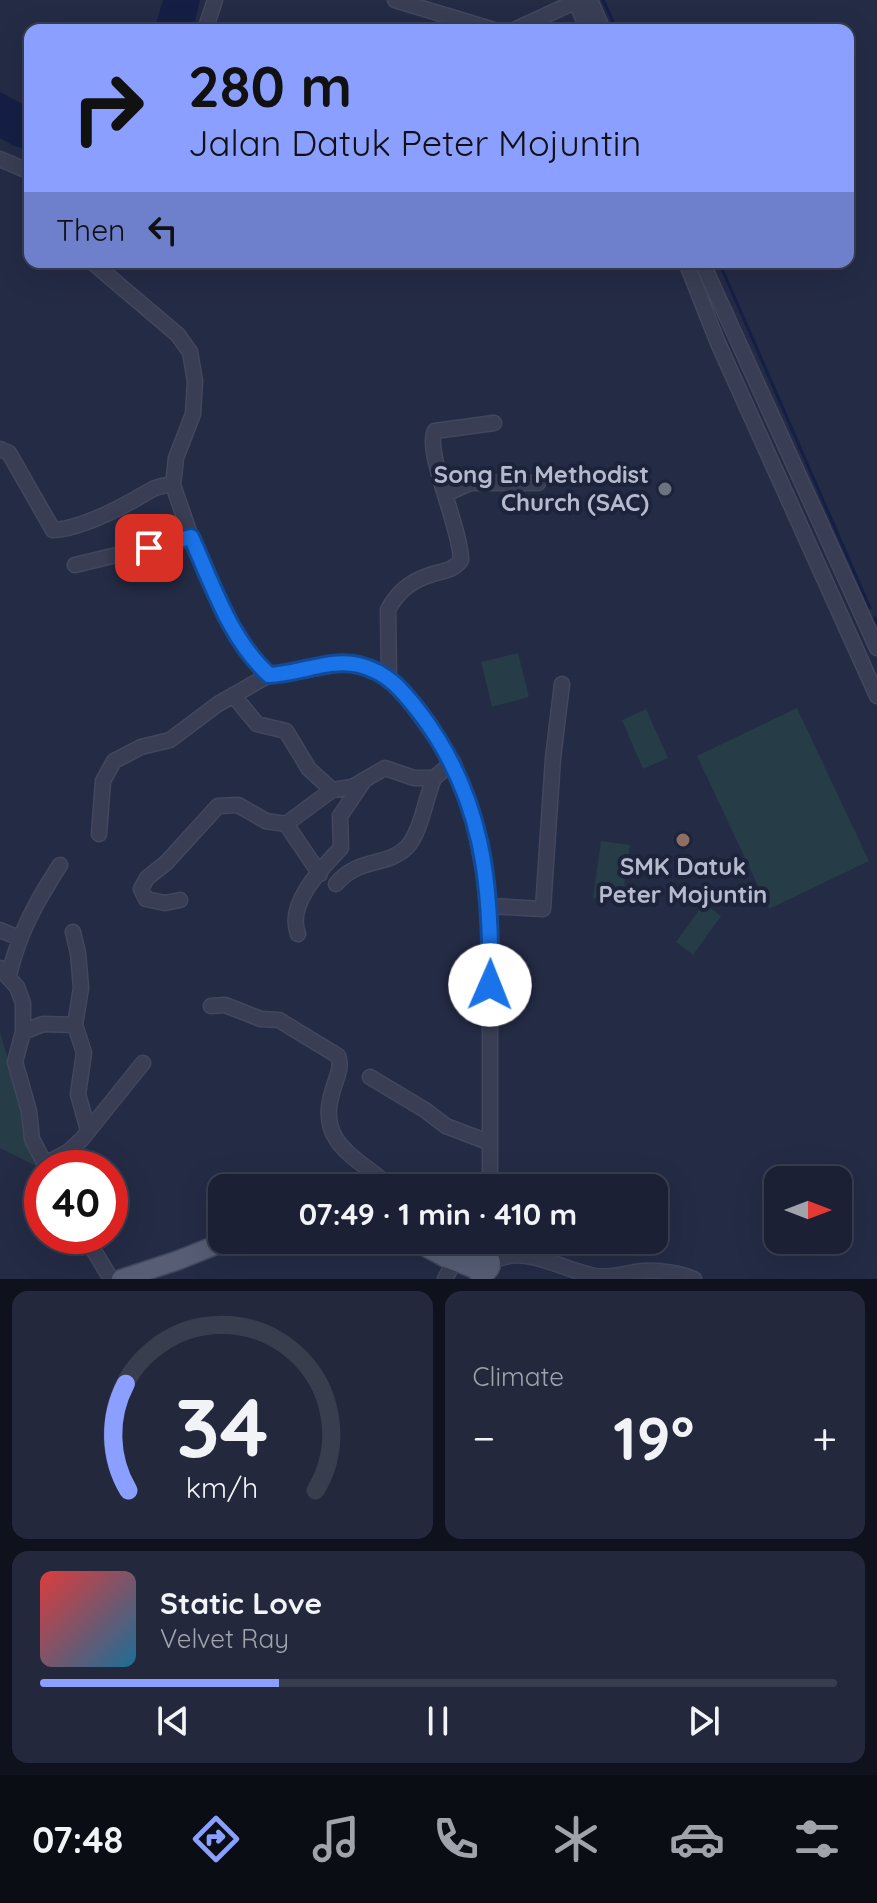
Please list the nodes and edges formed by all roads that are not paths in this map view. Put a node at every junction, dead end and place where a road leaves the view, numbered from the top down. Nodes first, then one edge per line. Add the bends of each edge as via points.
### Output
1 (215, 0) edge
2 (395, 0) edge
3 (580, 0) edge
4 (207, 24) edge
5 (474, 24) edge
6 (527, 24) edge
7 (586, 24) edge
8 (598, 24) edge
9 (0, 159) edge
10 (24, 169) edge
11 (99, 268) edge
12 (688, 268) edge
13 (705, 268) edge
14 (494, 423) dead end
15 (0, 449) edge
16 (538, 483) dead end
17 (164, 485) junction
18 (446, 494) junction
19 (183, 539) junction
20 (75, 565) dead end
21 (877, 648) edge
22 (389, 677) junction
23 (259, 681) junction
24 (562, 684) dead end
25 (233, 695) junction
26 (877, 696) edge
27 (453, 762) junction
28 (434, 778) junction
29 (364, 780) junction
30 (332, 790) junction
31 (286, 824) junction
32 (99, 834) dead end
33 (60, 865) dead end
34 (320, 874) junction
35 (336, 884) dead end
36 (180, 900) dead end
37 (490, 906) junction
38 (0, 930) edge
39 (73, 932) dead end
40 (298, 934) dead end
41 (19, 938) junction
42 (5, 972) edge
43 (211, 1006) dead end
44 (75, 1025) junction
45 (23, 1032) junction
46 (143, 1063) dead end
47 (370, 1077) dead end
48 (88, 1130) junction
49 (488, 1142) junction
50 (38, 1150) edge
51 (70, 1150) edge
52 (373, 1174) edge
53 (489, 1174) edge
54 (208, 1248) edge
55 (96, 1254) edge
56 (445, 1257) edge
57 (483, 1264) edge
58 (111, 1279) edge
59 (121, 1279) edge
60 (694, 1279) edge

1 - 4 street
2 - 5 street
3 - 6 street
3 - 7 street
3 - 8 street
9 - 10 street
11 - 17 street via 178,335 190,352 193,414
12 - 26 street
13 - 21 street
14 - 18 street via 435,431 431,444
15 - 17 street via 9,453 53,530 95,518
16 - 18 street via 470,483
17 - 19 street
18 - 22 street via 461,560 455,568 419,579 391,603
19 - 20 street
19 - 23 street
22 - 23 street via 346,663
22 - 27 street
23 - 25 street
24 - 37 street via 543,909
25 - 30 street via 257,724 286,731 309,769
25 - 32 street via 170,740 114,761 103,781
27 - 28 street
27 - 37 street via 473,817
28 - 29 street via 385,768
28 - 35 street via 415,836 404,850 357,867
29 - 30 street
29 - 34 street via 340,816 341,848
30 - 31 street
31 - 34 street
31 - 36 street via 266,821 238,805 218,806 142,883 146,899
33 - 41 street
34 - 40 street via 298,908
37 - 49 street
38 - 41 street
39 - 44 street via 81,974
41 - 42 street
42 - 45 street via 23,1003
43 - 52 street via 279,1020 338,1056 330,1126 353,1159
44 - 45 street via 43,1024
44 - 48 street via 83,1047 78,1094
45 - 50 street via 15,1062
46 - 48 street
47 - 49 street via 446,1126
48 - 51 street
49 - 53 street
54 - 59 main road
55 - 58 street
56 - 57 main road
57 - 60 street via 501,1257 535,1257 596,1277 643,1271

